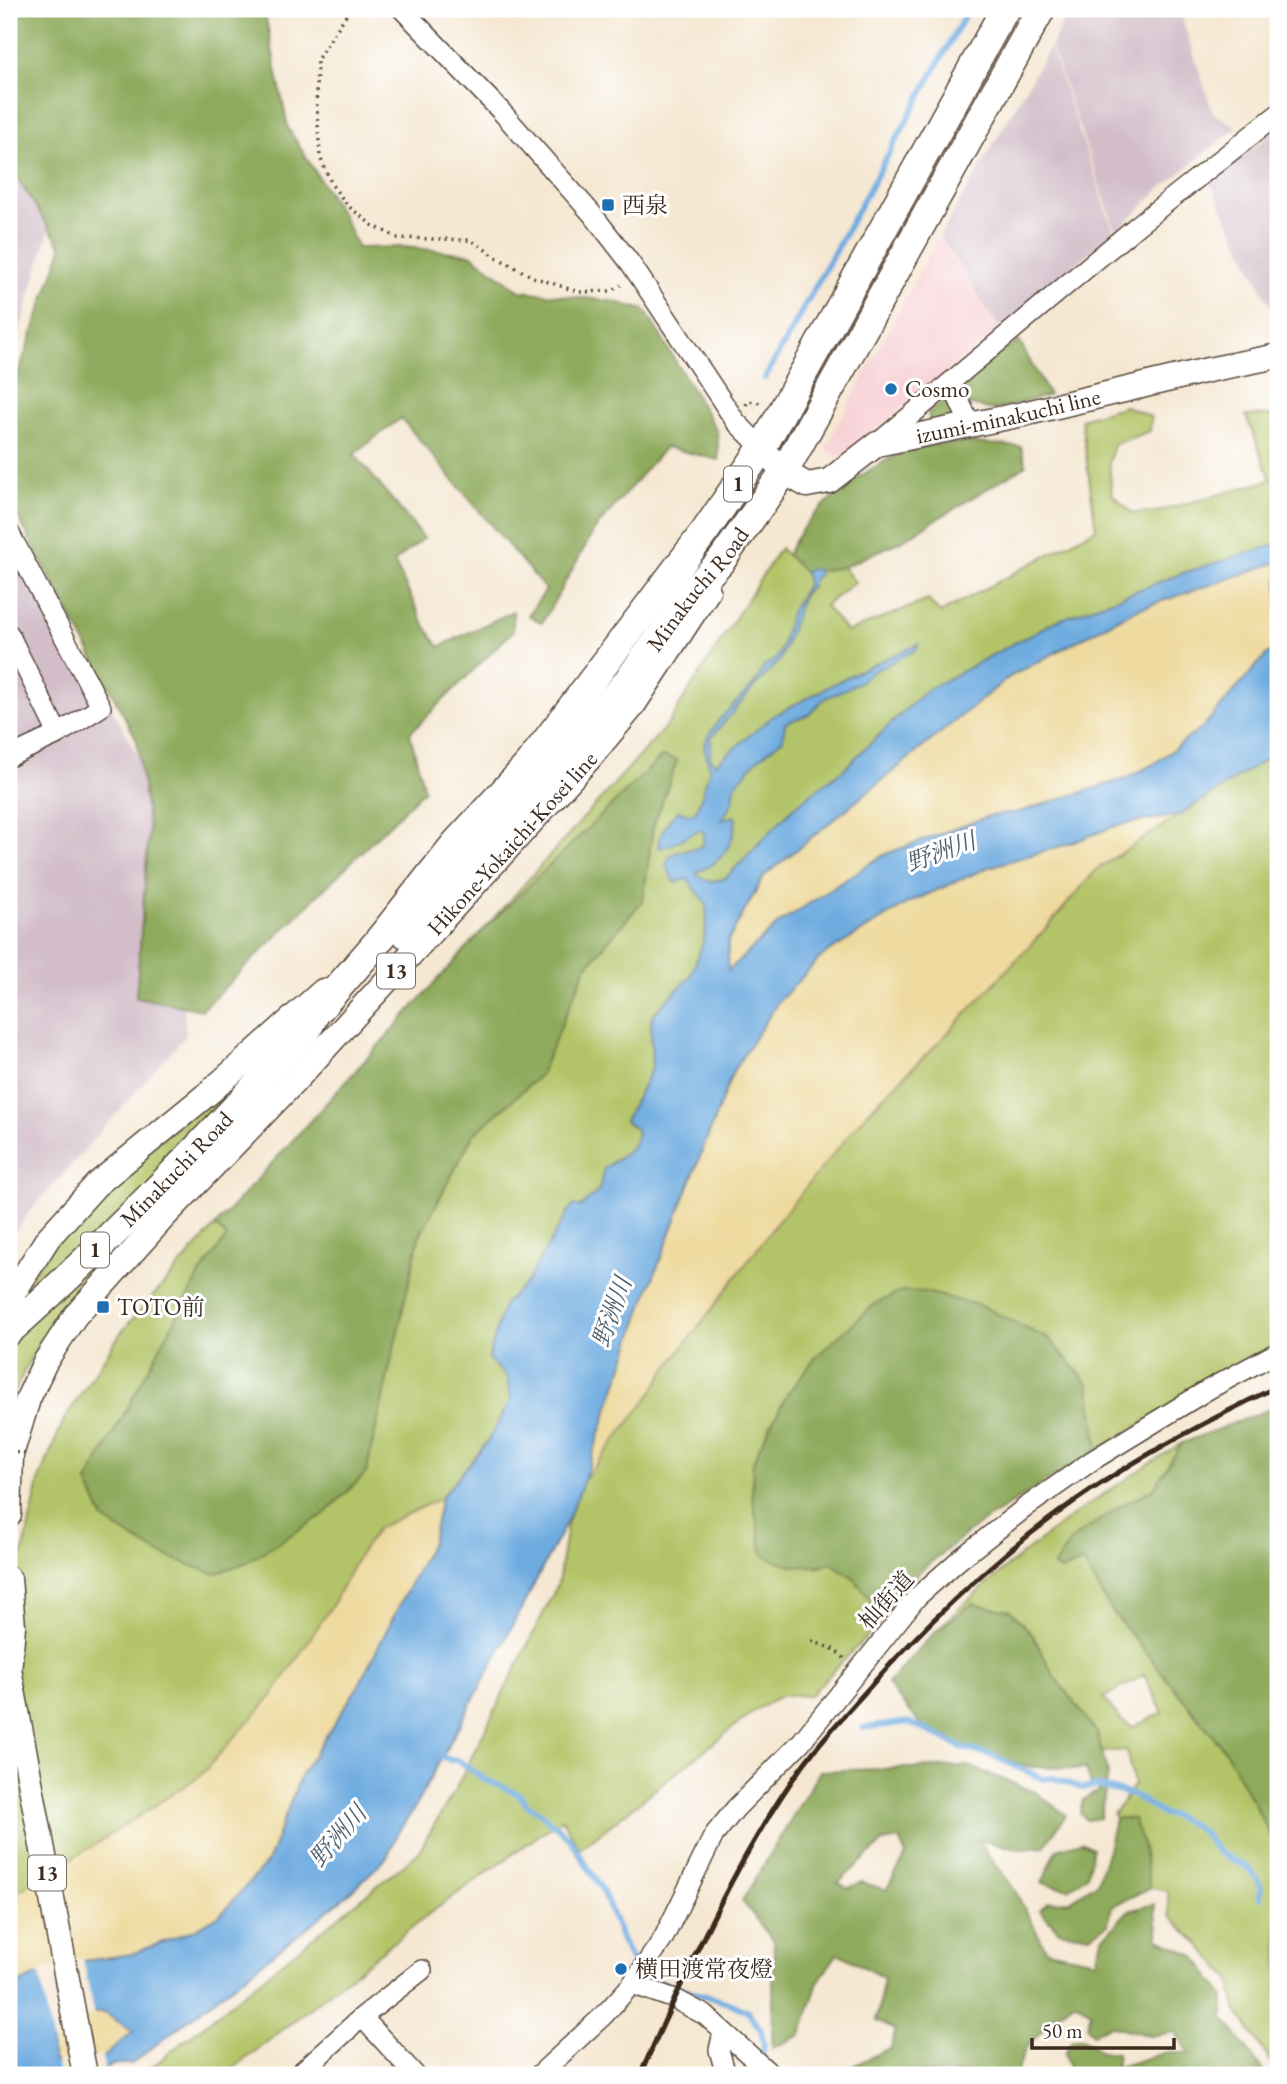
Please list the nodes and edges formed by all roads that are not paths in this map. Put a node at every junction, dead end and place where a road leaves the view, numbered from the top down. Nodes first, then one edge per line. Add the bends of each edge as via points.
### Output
1 (402, 9) edge
2 (1005, 9) edge
3 (1041, 9) edge
4 (1278, 114) edge
5 (1278, 356) edge
6 (951, 383) junction
7 (978, 423) junction
8 (877, 444) junction
9 (762, 448) junction
10 (784, 472) junction
11 (9, 532) edge
12 (721, 561) junction
13 (9, 634) edge
14 (58, 734) junction
15 (9, 757) edge
16 (402, 912) junction
17 (307, 1031) junction
18 (9, 1300) edge
19 (9, 1331) edge
20 (1278, 1352) edge
21 (15, 1456) edge
22 (9, 1515) edge
23 (9, 1579) edge
24 (9, 1670) edge
25 (422, 1970) dead end
26 (638, 1977) junction
27 (362, 2017) junction
28 (723, 2032) junction
29 (763, 2068) edge
30 (299, 2074) edge
31 (85, 2075) edge
32 (415, 2075) edge
33 (539, 2075) edge
34 (726, 2075) edge

1 - 9 street via 593,215 736,422
2 - 9 highway, Minakuchi Road / 1
3 - 10 highway, Minakuchi Road / 1
4 - 6 street
5 - 7 main road, izumi-minakuchi line
6 - 7 street
6 - 8 street
7 - 8 main road, izumi-minakuchi line
8 - 10 main road, izumi-minakuchi line via 829,481 807,485
9 - 10 main road, izumi-minakuchi line
9 - 16 highway, Minakuchi Road / 1 via 706,530 528,765
10 - 12 highway, Minakuchi Road / 1
11 - 14 street via 101,707
12 - 17 highway, Minakuchi Road / 1 via 502,830 326,1020
12 - 21 main road, Hikone-Yokaichi-Kosei line / 13 via 706,595 632,707 587,761 75,1316 28,1399
13 - 14 street
14 - 15 street
16 - 17 highway, Minakuchi Road / 1 via 315,1014
16 - 18 main road, Hikone-Yokaichi-Kosei line / 13 via 391,917 341,975 284,1029 96,1185 48,1238
17 - 19 highway, Minakuchi Road / 1 via 80,1266
20 - 26 street, 杣街道 via 1093,1460 1026,1507 917,1597 801,1742 714,1835 663,1939
21 - 22 main road, Hikone-Yokaichi-Kosei line / 13
23 - 24 main road, 13 via 13,1626
24 - 31 main road, 13
25 - 27 street
26 - 28 street via 705,2015
26 - 33 street, 杣街道
27 - 30 street
27 - 32 street
28 - 29 street
28 - 34 street via 719,2050

